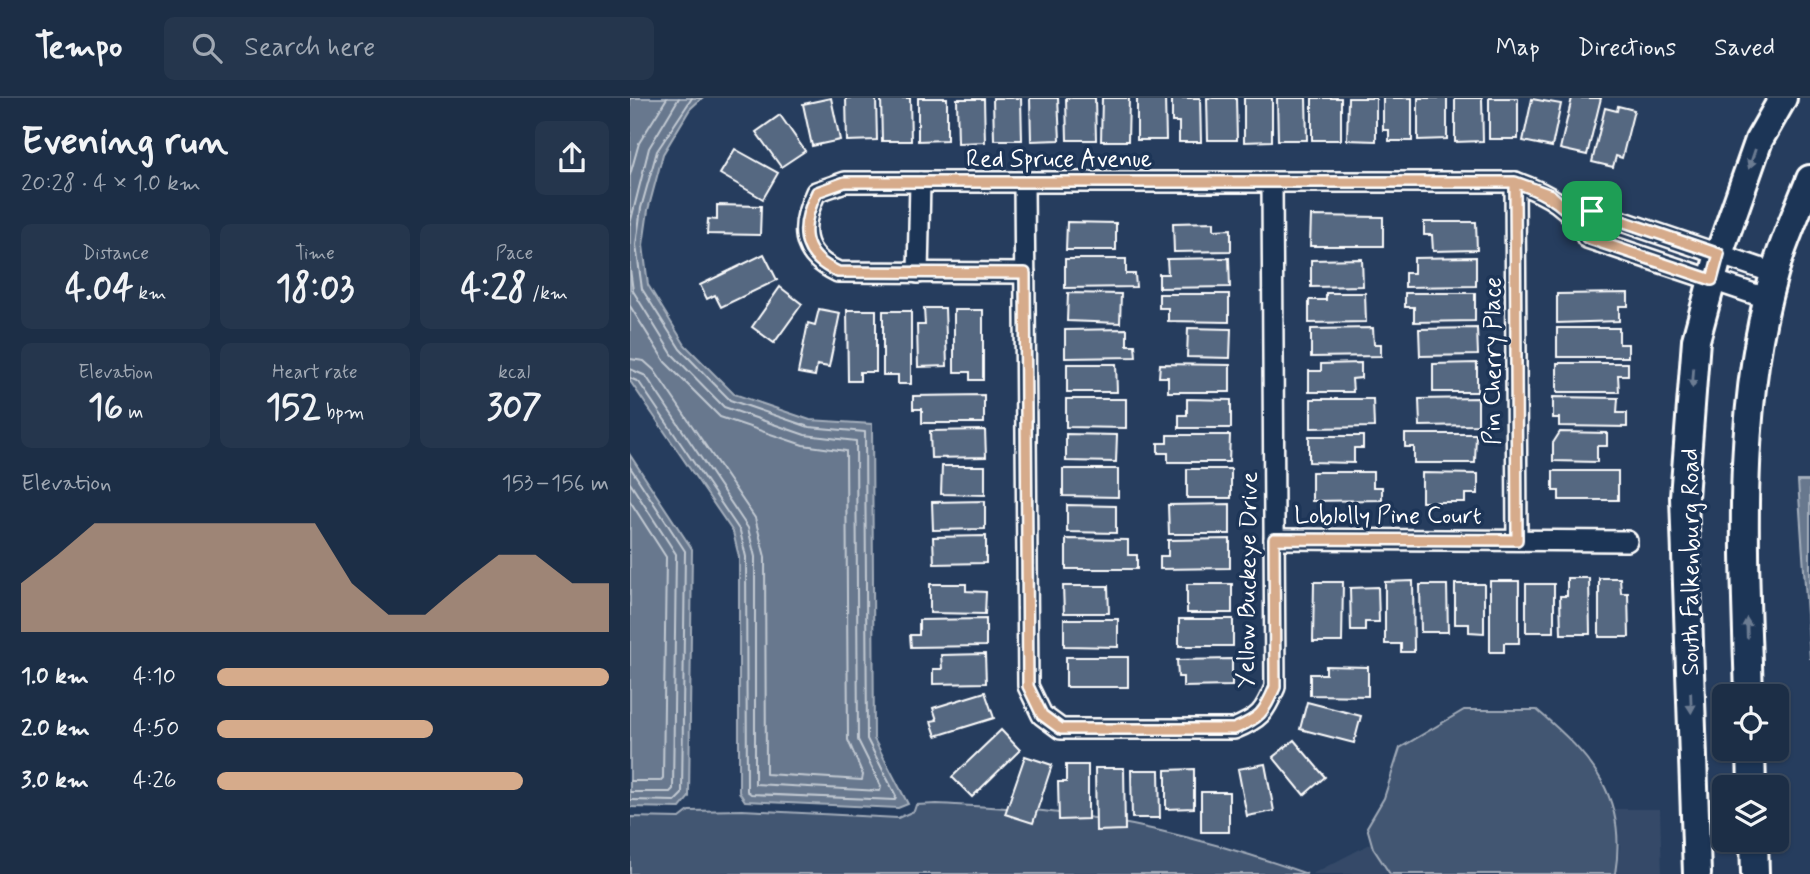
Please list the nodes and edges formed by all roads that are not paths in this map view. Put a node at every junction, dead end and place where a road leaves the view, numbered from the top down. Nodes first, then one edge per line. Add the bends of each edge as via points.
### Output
1 (1783, 98) edge
2 (1810, 179) edge
3 (919, 182) junction
4 (1024, 182) junction
5 (1515, 182) junction
6 (1272, 183) junction
7 (1578, 220) junction
8 (1628, 225) junction
9 (1620, 250) junction
10 (1719, 254) junction
11 (918, 273) junction
12 (1025, 273) junction
13 (1774, 273) junction
14 (1712, 280) junction
15 (1769, 299) junction
16 (1274, 539) junction
17 (1517, 540) junction
18 (1627, 541) dead end
19 (1749, 684) edge
20 (1754, 852) edge
21 (1697, 874) edge
22 (1755, 874) edge

1 -> 10 street, South Falkenburg Road via 1759,140
2 - 13 street
3 - 4 street, Red Spruce Avenue
3 - 11 street
3 - 11 street, Red Spruce Avenue via 845,182 817,192 806,213 806,244 821,265 838,272
4 - 6 street, Red Spruce Avenue
4 - 12 street, Yellow Buckeye Drive
5 - 6 street, Red Spruce Avenue
5 - 7 street, Red Spruce Avenue via 1551,195
5 - 17 street, Pin Cherry Place
6 - 16 street, Yellow Buckeye Drive
7 - 8 street via 1592,211
7 - 9 street, Red Spruce Avenue via 1587,238
8 - 9 street
8 - 10 street
9 - 14 street, Red Spruce Avenue
10 - 13 street
10 - 14 street, South Falkenburg Road
11 - 12 street, Red Spruce Avenue
12 - 16 street, Yellow Buckeye Drive via 1028,686 1042,715 1061,729 1234,729 1257,719 1275,687
13 - 15 street
14 - 15 street, Red Spruce Avenue
14 -> 21 street, South Falkenburg Road via 1696,340 1684,497
19 -> 15 street via 1743,512 1754,371
16 - 17 street, Loblolly Pine Court
17 - 18 street, Loblolly Pine Court
20 - 22 street

